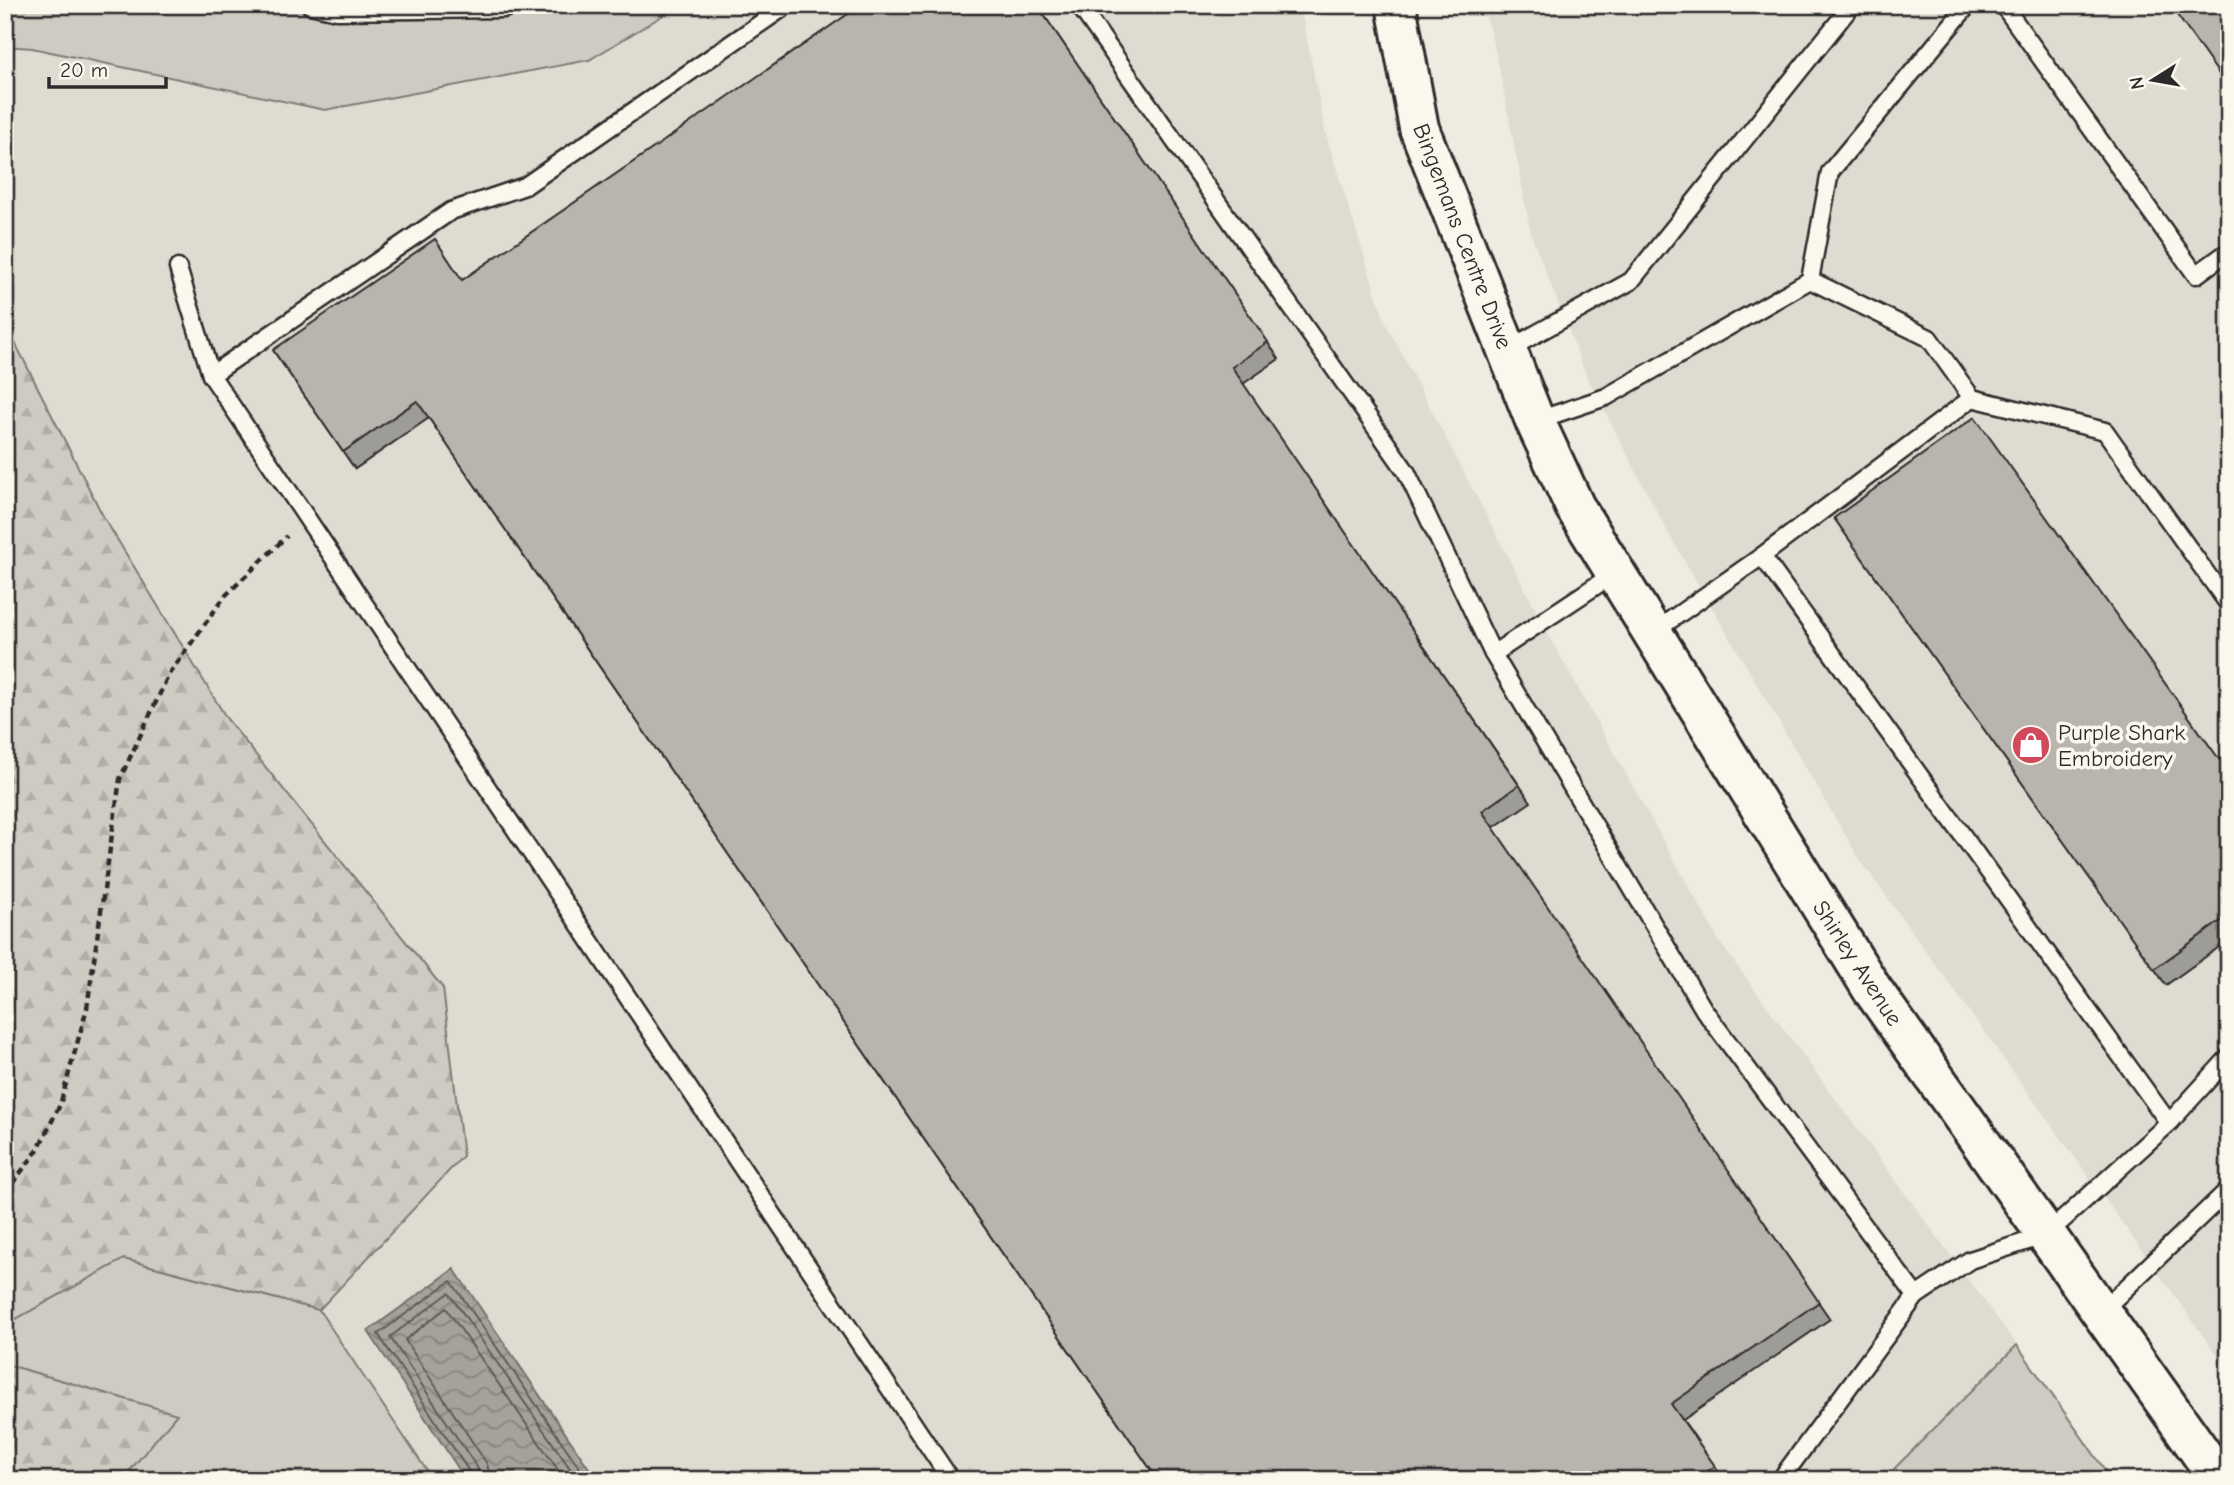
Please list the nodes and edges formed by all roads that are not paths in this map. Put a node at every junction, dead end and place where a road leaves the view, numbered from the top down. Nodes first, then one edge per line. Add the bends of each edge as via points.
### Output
1 (310, 5) edge
2 (515, 5) edge
3 (787, 5) edge
4 (1079, 5) edge
5 (1396, 5) edge
6 (1852, 5) edge
7 (1968, 5) edge
8 (2003, 5) edge
9 (2229, 251) edge
10 (178, 268) dead end
11 (1810, 280) junction
12 (1507, 350) junction
13 (211, 375) junction
14 (1972, 398) junction
15 (1535, 421) junction
16 (1762, 556) junction
17 (1615, 573) junction
18 (2229, 605) edge
19 (1652, 633) junction
20 (1493, 654) junction
21 (2229, 1057) edge
22 (2169, 1123) junction
23 (2229, 1189) edge
24 (2046, 1235) junction
25 (1916, 1296) junction
26 (2101, 1312) junction
27 (951, 1480) edge
28 (1780, 1480) edge
29 (2220, 1480) edge

1 - 2 lane via 337,11 504,9
3 - 13 lane via 525,186 451,211
4 - 20 lane via 1406,471
5 - 12 main road, Bingemans Centre Drive via 1419,128
6 - 12 lane via 1631,281
7 - 11 lane via 1830,172
8 - 9 lane via 2196,275
10 - 13 lane
11 - 14 lane via 1929,338
11 - 15 lane via 1605,397
12 - 15 main road, Bingemans Centre Drive
13 - 27 lane
14 - 16 lane
14 - 18 lane via 2105,431
15 - 17 main road, Shirley Avenue via 1575,507
16 - 19 lane
16 - 22 lane
17 - 19 main road, Shirley Avenue
17 - 20 lane
19 - 24 main road, Shirley Avenue via 1872,989
20 - 25 lane via 1704,1010
21 - 22 lane
22 - 24 lane
23 - 26 lane
24 - 25 lane via 1970,1260
24 - 26 main road, Shirley Avenue
25 - 28 lane
26 - 29 main road, Shirley Avenue

